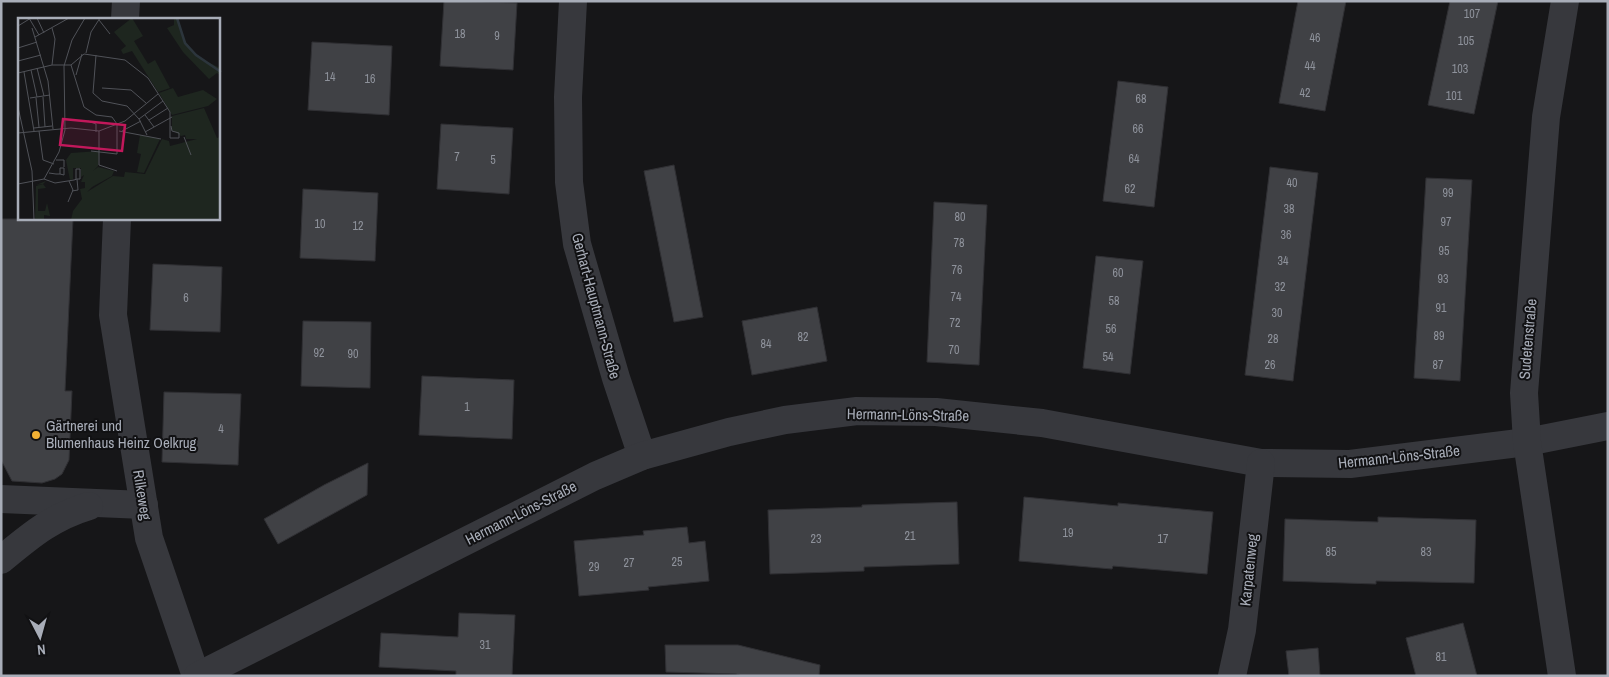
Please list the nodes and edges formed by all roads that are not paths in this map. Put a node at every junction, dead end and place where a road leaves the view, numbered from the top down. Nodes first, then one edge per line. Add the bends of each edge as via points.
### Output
1 (126, 1) edge
2 (573, 1) edge
3 (1565, 1) edge
4 (125, 18) edge
5 (117, 220) edge
6 (1608, 426) edge
7 (1527, 442) junction
8 (642, 456) junction
9 (1261, 463) junction
10 (1, 499) edge
11 (100, 503) junction
12 (144, 505) junction
13 (1, 560) edge
14 (197, 676) edge
15 (1232, 676) edge
16 (1562, 676) edge

1 - 4 street
2 - 8 street, Gerhart-Hauptmann-Straße via 568,182 577,244
3 - 7 street, Sudetenstraße via 1546,117 1524,393
5 - 12 street, Rilkeweg via 113,315
6 - 7 street, Hermann-Löns-Straße
7 - 9 street, Hermann-Löns-Straße via 1350,464
7 - 16 street, Sudetenstraße
8 - 9 street, Hermann-Löns-Straße via 785,420 856,411 936,412 1042,423
8 - 14 street, Hermann-Löns-Straße via 595,476
9 - 15 street, Karpatenweg via 1242,630
10 - 11 street
11 - 12 street
11 - 13 street via 71,512 38,530
12 - 14 street, Rilkeweg via 149,538

